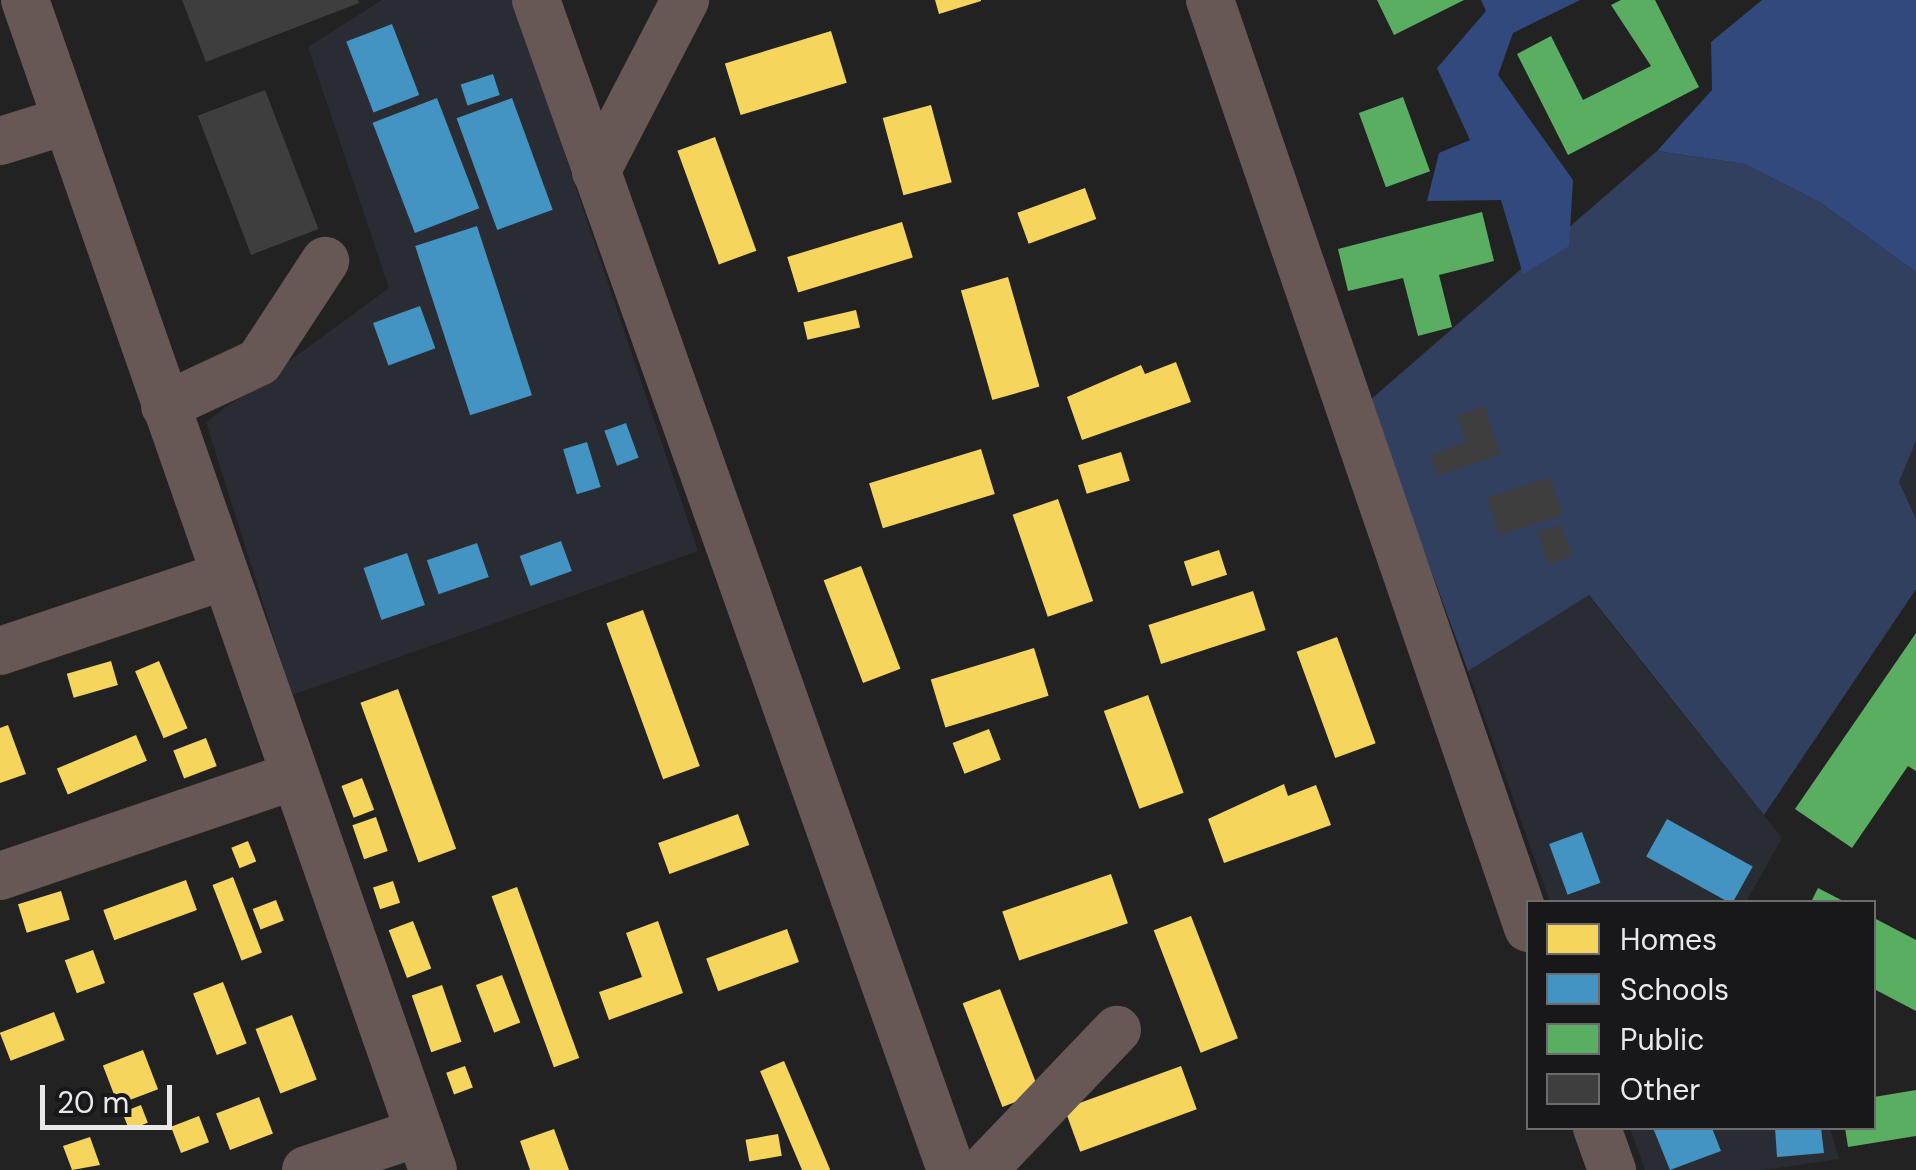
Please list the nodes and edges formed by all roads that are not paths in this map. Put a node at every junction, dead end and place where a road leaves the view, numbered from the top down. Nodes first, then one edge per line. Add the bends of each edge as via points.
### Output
1 (24, 0) edge
2 (536, 0) edge
3 (685, 0) edge
4 (1210, 0) edge
5 (65, 121) junction
6 (0, 141) edge
7 (596, 172) junction
8 (326, 261) dead end
9 (165, 406) junction
10 (224, 576) junction
11 (0, 651) edge
12 (294, 776) junction
13 (0, 876) edge
14 (1526, 922) edge
15 (1117, 1030) dead end
16 (1598, 1130) edge
17 (427, 1151) edge
18 (306, 1170) edge
19 (951, 1170) edge
20 (983, 1170) edge
21 (1612, 1170) edge

1 - 5 street
2 - 7 street
3 - 7 street
4 - 14 street
5 - 6 street
5 - 9 street
7 - 19 street
8 - 9 street via 258,362
9 - 10 street
10 - 11 street
10 - 12 street
12 - 13 street
12 - 17 street
15 - 20 street
16 - 21 street
17 - 18 street

